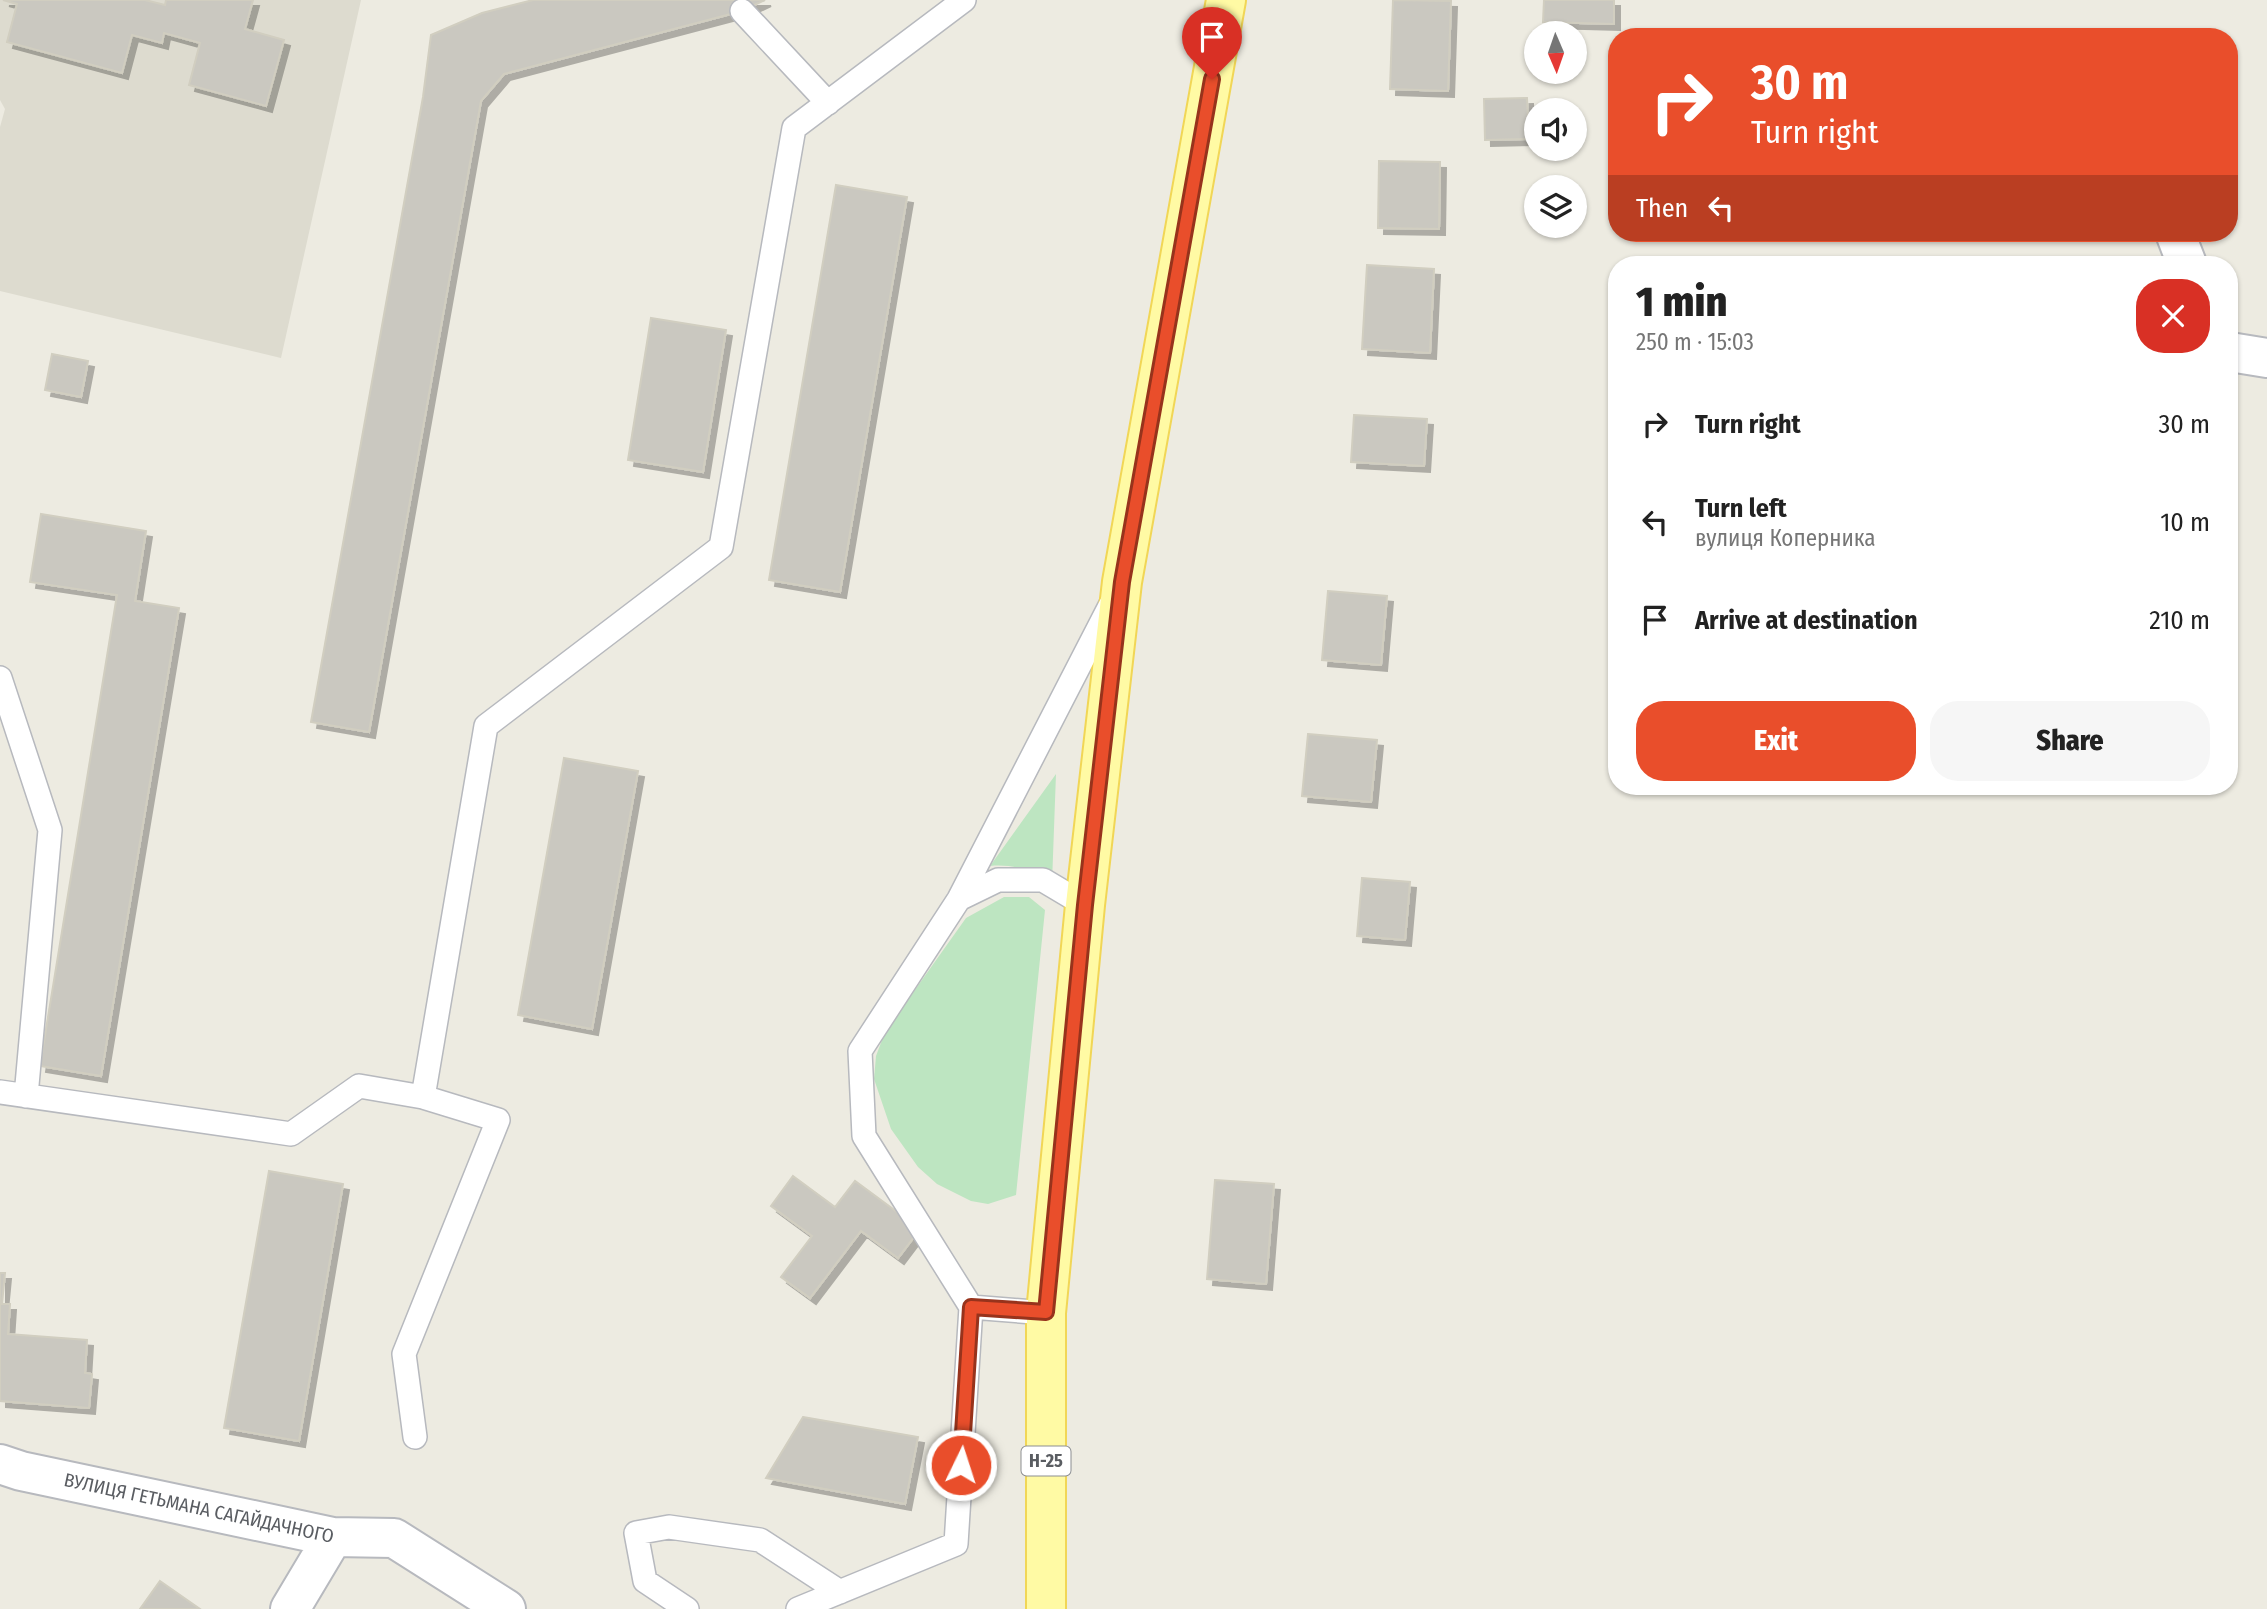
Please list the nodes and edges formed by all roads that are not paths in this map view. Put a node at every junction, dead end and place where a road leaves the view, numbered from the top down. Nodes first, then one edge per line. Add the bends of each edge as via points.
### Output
1 (964, 0) edge
2 (1226, 0) edge
3 (742, 12) dead end
4 (828, 103) junction
5 (2238, 353) edge
6 (2267, 358) edge
7 (1122, 582) junction
8 (0, 678) edge
9 (959, 899) junction
10 (1085, 905) junction
11 (0, 1092) edge
12 (26, 1096) junction
13 (423, 1097) junction
14 (971, 1307) junction
15 (1046, 1312) junction
16 (415, 1437) dead end
17 (0, 1464) edge
18 (333, 1537) junction
19 (840, 1592) junction
20 (290, 1609) edge
21 (506, 1609) edge
22 (687, 1609) edge
23 (797, 1609) edge
24 (1046, 1609) edge

1 - 4 lane
2 - 7 main road, Н-25
3 - 4 lane
4 - 13 lane via 794,128 720,547 486,726
5 - 6 street
7 - 9 lane
7 - 10 main road, Н-25
8 - 12 lane via 50,830
9 - 10 lane via 998,880 1043,880
9 - 14 lane via 860,1051 864,1136
10 - 15 main road, Н-25
11 - 12 lane
12 - 13 lane via 291,1134 359,1086
13 - 16 lane via 498,1120 404,1354
14 - 15 lane
14 - 19 lane via 956,1544
15 - 24 main road, Н-25
17 - 18 street, ВУЛИЦЯ ГЕТЬМАНА САГАЙДАЧНОГО
18 - 20 street
18 - 21 street, ВУЛИЦЯ ГЕТЬМАНА САГАЙДАЧНОГО via 394,1538
19 - 22 lane via 760,1540 669,1527 636,1533 645,1581
19 - 23 lane

